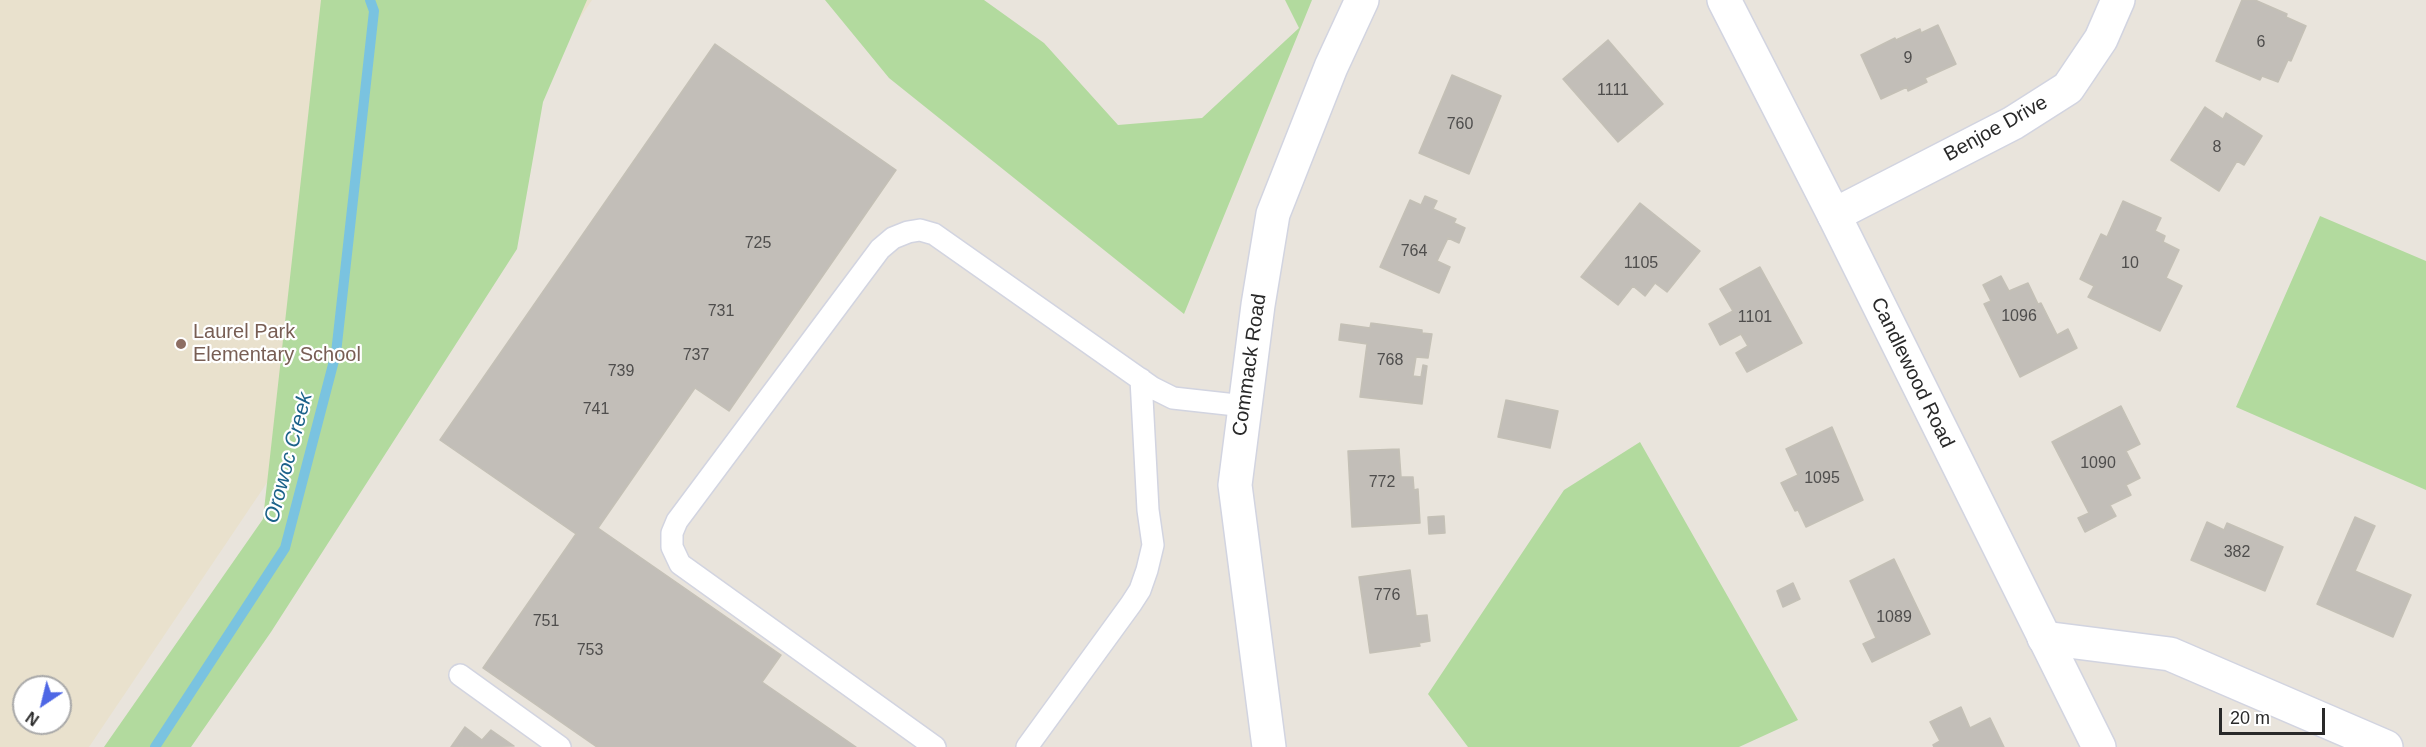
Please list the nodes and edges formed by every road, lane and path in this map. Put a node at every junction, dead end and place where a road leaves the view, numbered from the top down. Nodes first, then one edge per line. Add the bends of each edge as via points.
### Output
1 (1362, 0) edge
2 (1724, 0) edge
3 (2118, 0) edge
4 (1834, 214) junction
5 (1141, 379) junction
6 (1245, 406) junction
7 (2044, 638) junction
8 (460, 675) dead end
9 (560, 747) edge
10 (936, 747) edge
11 (1027, 747) edge
12 (1269, 747) edge
13 (2099, 747) edge
14 (2386, 747) edge

1 - 6 street, Commack Road via 1273,214
2 - 4 street, Candlewood Road
3 - 4 street, Benjoe Drive via 2101,39 2068,88 2013,123
4 - 7 street, Candlewood Road
5 - 6 lane via 1173,398
5 - 10 lane via 934,234 908,232 880,249 677,521 672,547 680,564
5 - 11 lane via 1153,545 1147,570 1131,604
6 - 12 street, Commack Road via 1235,485
7 - 13 street, Candlewood Road
7 - 14 street via 2170,654
8 - 9 lane

